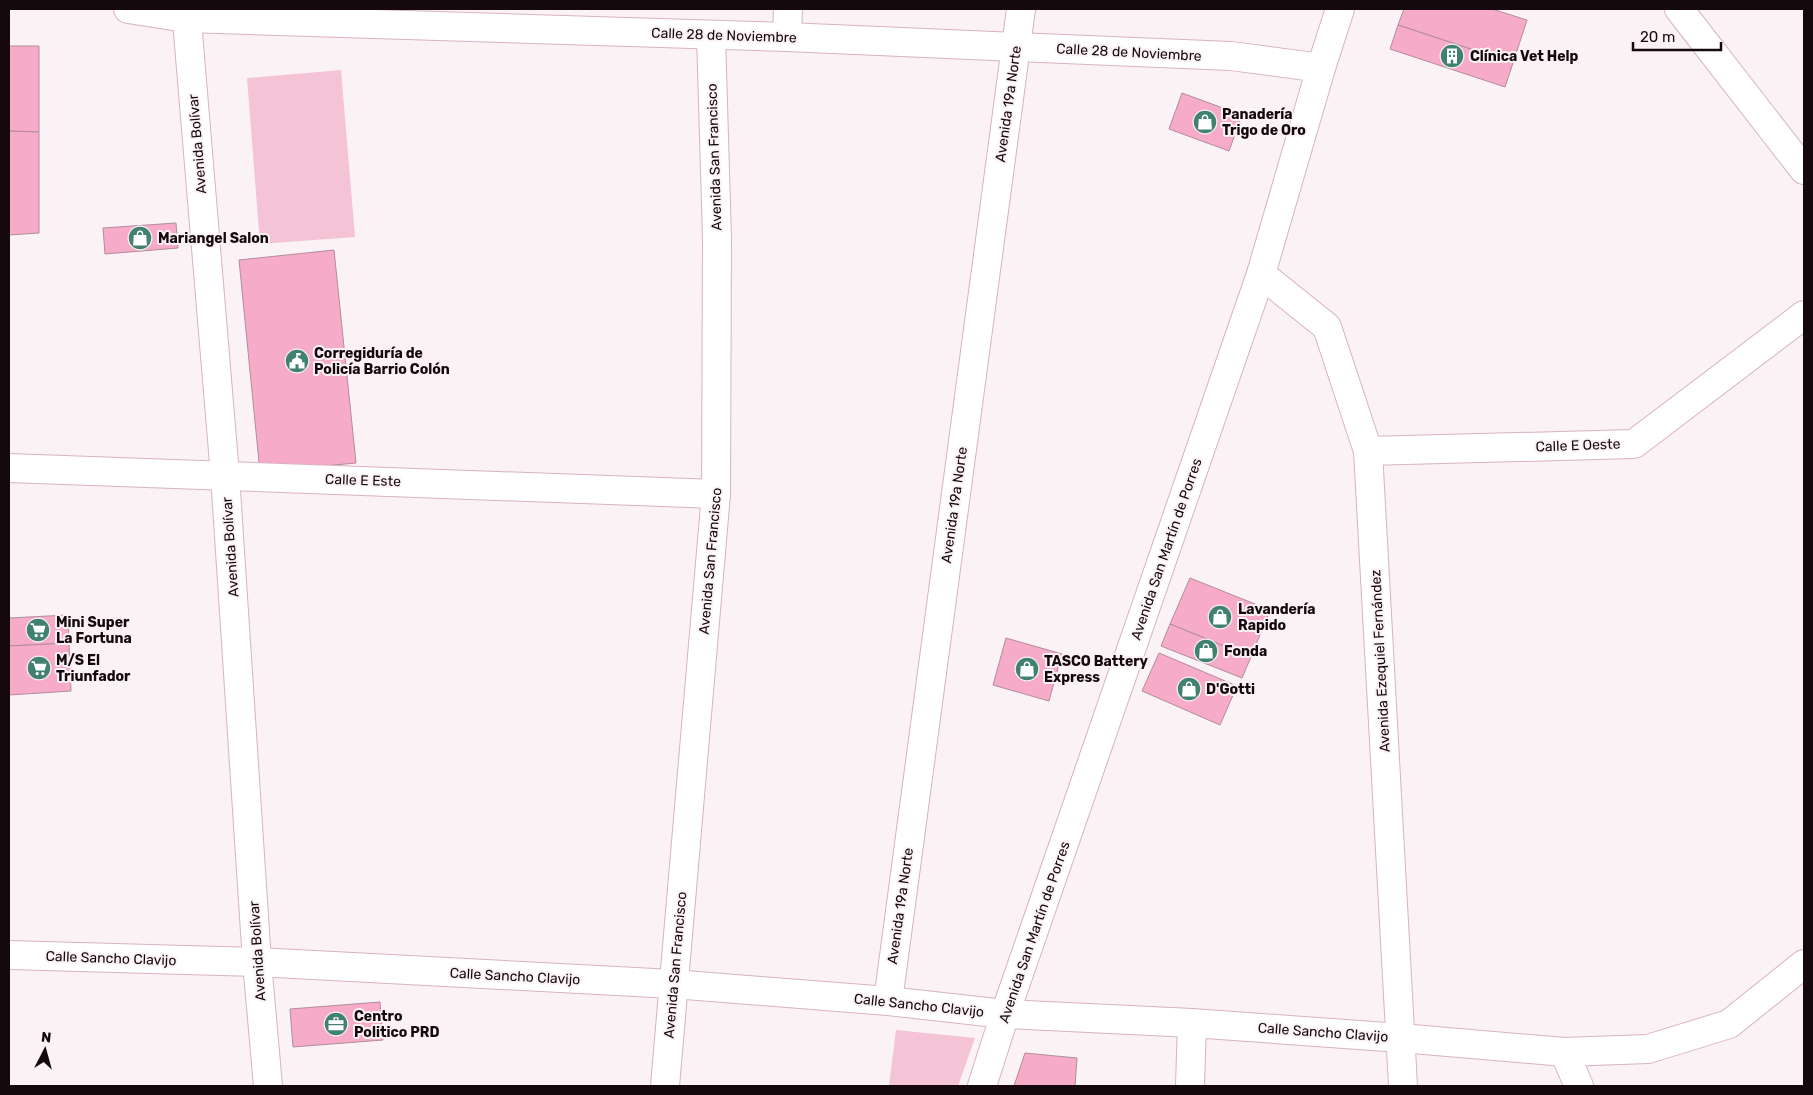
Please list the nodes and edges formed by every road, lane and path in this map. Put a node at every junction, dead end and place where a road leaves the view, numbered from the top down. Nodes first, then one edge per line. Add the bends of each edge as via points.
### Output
1 (128, 9) edge
2 (788, 9) edge
3 (1020, 9) edge
4 (1340, 9) edge
5 (1679, 9) edge
6 (186, 13) edge
7 (711, 35) junction
8 (787, 37) junction
9 (1016, 47) junction
10 (1321, 68) junction
11 (1804, 170) edge
12 (1261, 274) junction
13 (1804, 315) edge
14 (1368, 451) junction
15 (9, 468) edge
16 (226, 475) junction
17 (716, 494) junction
18 (9, 955) edge
19 (257, 962) junction
20 (1804, 964) edge
21 (673, 984) junction
22 (888, 1001) junction
23 (1005, 1014) junction
24 (1192, 1023) junction
25 (1401, 1038) junction
26 (1564, 1052) junction
27 (268, 1086) edge
28 (665, 1086) edge
29 (982, 1086) edge
30 (1190, 1086) edge
31 (1404, 1086) edge
32 (1580, 1086) edge

1 - 6 street, Calle 28 de Noviembre
2 - 8 street
3 - 9 street, Avenida 19a Norte
4 - 10 street, Avenida San Martín de Porres
5 - 11 street
6 - 7 street, Calle 28 de Noviembre
6 - 16 street, Avenida Bolívar
7 - 8 street, Calle 28 de Noviembre
7 - 17 street, Avenida San Francisco via 717,239
8 - 9 street, Calle 28 de Noviembre
9 - 10 street, Calle 28 de Noviembre via 1231,56
9 - 22 street, Avenida 19a Norte
10 - 12 street, Avenida San Martín de Porres
12 - 14 street, Avenida Ezequiel Fernández via 1327,326
12 - 23 street, Avenida San Martín de Porres
13 - 14 street, Calle E Oeste via 1634,444
14 - 25 street, Avenida Ezequiel Fernández
15 - 16 street, Calle E Este
16 - 17 street, Calle E Este
16 - 19 street, Avenida Bolívar
17 - 21 street, Avenida San Francisco
18 - 19 street, Calle Sancho Clavijo
19 - 21 street, Calle Sancho Clavijo
19 - 27 street, Avenida Bolívar
20 - 26 street, Calle Sancho Clavijo via 1729,1024 1648,1049
21 - 22 street, Calle Sancho Clavijo
21 - 28 street, Avenida San Francisco
22 - 23 street, Calle Sancho Clavijo
23 - 24 street, Calle Sancho Clavijo
23 - 29 street, Avenida San Martín de Porres
24 - 25 street, Calle Sancho Clavijo
24 - 30 street
25 - 26 street, Calle Sancho Clavijo
25 - 31 street, Avenida Ezequiel Fernández
26 - 32 street

